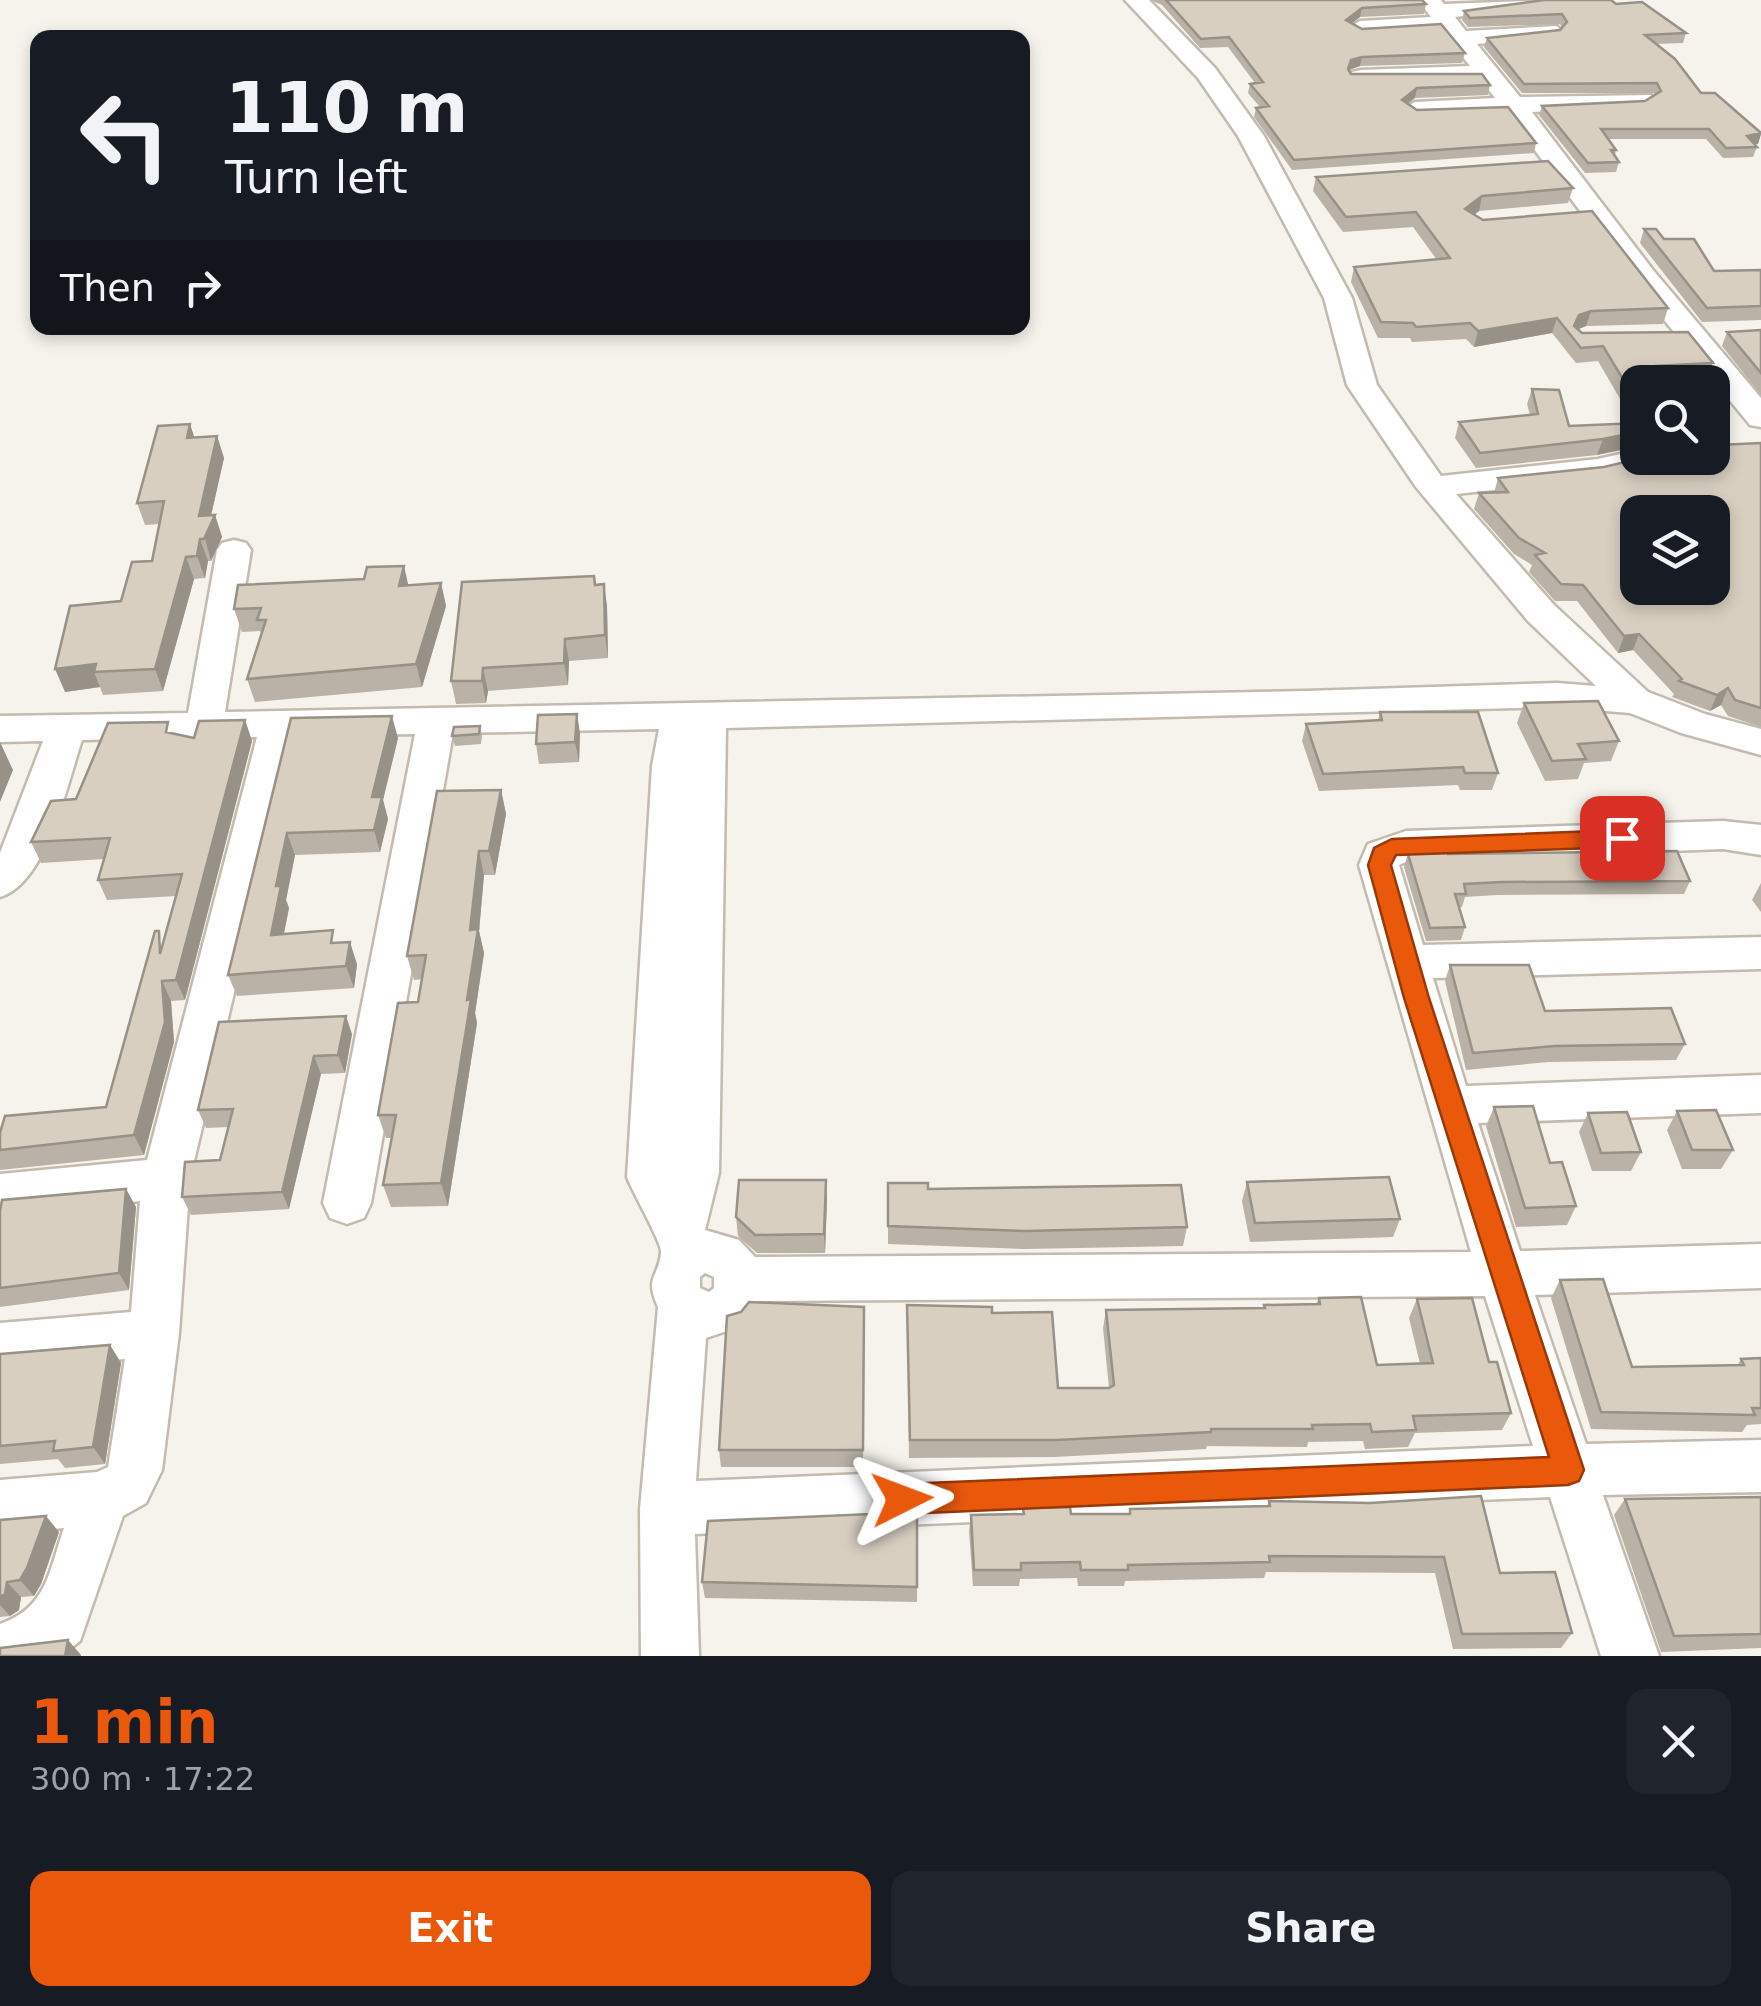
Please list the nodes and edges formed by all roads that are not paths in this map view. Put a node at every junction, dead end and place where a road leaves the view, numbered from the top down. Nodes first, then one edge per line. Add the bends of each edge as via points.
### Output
1 (1136, 0) edge
2 (1538, 0) edge
3 (1443, 19) edge
4 (1360, 28) edge
5 (1548, 32) edge
6 (1489, 73) junction
7 (1361, 77) edge
8 (1642, 100) edge
9 (1516, 106) junction
10 (1415, 109) edge
11 (1560, 163) junction
12 (1524, 165) edge
13 (1310, 180) dead end
14 (1277, 183) junction
15 (1596, 214) junction
16 (1557, 216) edge
17 (1727, 334) edge
18 (1693, 337) junction
19 (1658, 338) edge
20 (1756, 436) edge
21 (1620, 464) edge
22 (1432, 486) junction
23 (234, 550) dead end
24 (1635, 701) junction
25 (694, 715) junction
26 (438, 718) junction
27 (205, 722) junction
28 (279, 723) junction
29 (0, 728) edge
30 (67, 728) junction
31 (1761, 742) edge
32 (1761, 840) edge
33 (0, 882) edge
34 (1761, 953) edge
35 (1406, 962) junction
36 (1761, 1094) edge
37 (1450, 1104) junction
38 (166, 1178) junction
39 (0, 1195) edge
40 (347, 1202) dead end
41 (684, 1264) junction
42 (1761, 1266) edge
43 (1503, 1274) junction
44 (154, 1333) junction
45 (0, 1346) edge
46 (1761, 1466) edge
47 (1568, 1470) junction
48 (102, 1498) junction
49 (0, 1507) edge
50 (667, 1509) junction
51 (0, 1654) edge
52 (670, 1656) edge
53 (1630, 1656) edge

1 - 14 street via 1207,72
2 - 3 street
3 - 4 street
3 - 5 street
3 - 6 street
6 - 7 street
6 - 9 street
8 - 9 street
9 - 10 street
9 - 11 street
11 - 12 street
11 - 15 street
13 - 14 street
14 - 22 street via 1338,298 1362,385
15 - 16 street
15 - 18 street
17 - 18 street
18 - 19 street
18 - 20 street
21 - 22 street
22 - 24 street via 1541,614
23 - 27 street
24 - 25 street via 1557,695
24 - 31 street
25 - 26 street
25 - 41 street via 671,766 651,1177
26 - 28 street
26 - 40 street
27 - 28 street
27 - 30 street
28 - 38 street
29 - 30 street
30 - 33 street via 24,850
32 - 35 street via 1723,835 1392,847 1380,865
34 - 35 street
35 - 37 street
36 - 37 street
37 - 43 street
38 - 39 street
38 - 44 street
41 - 43 street via 696,1313 722,1310 740,1291 741,1279
41 - 50 street
42 - 43 street
43 - 47 street
44 - 45 street
44 - 48 street via 135,1470 127,1485
46 - 47 street
47 - 50 street
47 - 53 street
48 - 49 street
48 - 51 street via 60,1620
50 - 52 street

